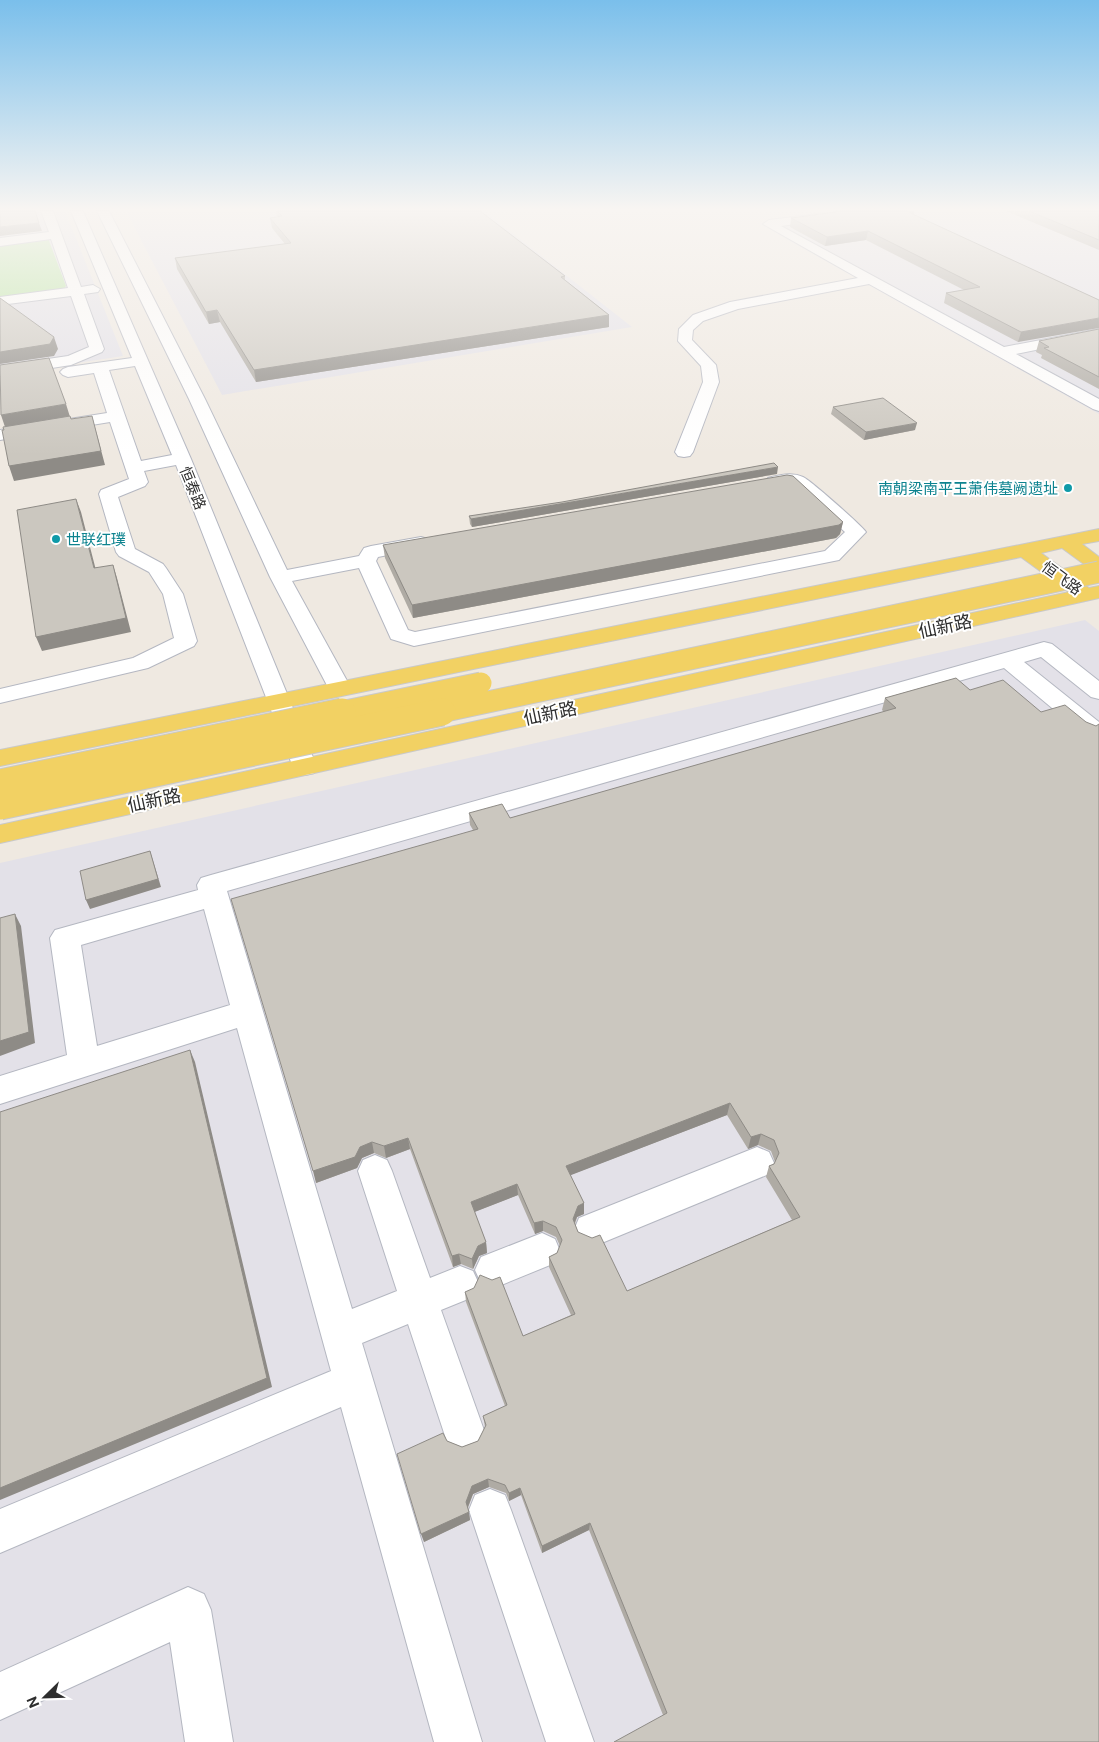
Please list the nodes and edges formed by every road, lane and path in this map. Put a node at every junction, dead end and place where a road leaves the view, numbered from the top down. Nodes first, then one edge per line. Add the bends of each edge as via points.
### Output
1 (67, 292) edge
2 (77, 292) edge
3 (111, 292) edge
4 (144, 292) edge
5 (804, 292) edge
6 (893, 292) edge
7 (0, 301) edge
8 (1099, 333) edge
9 (1002, 352) junction
10 (140, 361) junction
11 (100, 367) junction
12 (0, 371) edge
13 (0, 382) edge
14 (1099, 406) edge
15 (117, 416) junction
16 (0, 435) edge
17 (684, 452) dead end
18 (182, 459) junction
19 (134, 467) junction
20 (756, 485) edge
21 (1099, 535) edge
22 (438, 540) edge
23 (1066, 542) junction
24 (1026, 551) junction
25 (1099, 555) edge
26 (366, 561) junction
27 (1099, 566) edge
28 (1099, 572) edge
29 (280, 577) junction
30 (1095, 597) edge
31 (1008, 660) junction
32 (339, 688) junction
33 (1099, 692) edge
34 (0, 696) edge
35 (278, 702) junction
36 (1091, 728) edge
37 (0, 758) edge
38 (305, 767) junction
39 (0, 783) edge
40 (0, 806) edge
41 (0, 834) edge
42 (214, 896) junction
43 (247, 1012) junction
44 (84, 1064) junction
45 (0, 1090) edge
46 (757, 1163) dead end
47 (375, 1171) dead end
48 (592, 1230) dead end
49 (542, 1251) dead end
50 (494, 1270) dead end
51 (460, 1284) dead end
52 (419, 1301) junction
53 (340, 1333) junction
54 (354, 1382) junction
55 (464, 1433) dead end
56 (490, 1510) dead end
57 (0, 1531) edge
58 (0, 1696) edge
59 (210, 1742) edge
60 (458, 1742) edge
61 (570, 1742) edge

1 - 7 street
2 - 12 street via 97,348 71,360
3 - 10 street, 恒泰路
4 - 29 street
5 - 17 street via 735,305 698,318 686,329 685,341 708,365 711,382
6 - 9 street
8 - 9 street
9 - 14 street
10 - 11 street
10 - 18 street, 恒泰路
11 - 13 street
11 - 15 street
15 - 16 street
15 - 19 street
18 - 19 street
18 - 35 street, 恒泰路
19 - 34 street via 139,482 108,494 126,552 156,568 174,594 186,641 140,663
20 - 26 street via 798,481 856,532 832,556 414,639 399,634
21 - 23 main road
22 - 26 street via 371,552
23 - 24 main road
23 - 27 main road, 恒飞路
24 - 30 main road, 恒飞路
24 - 32 main road
25 - 39 main road, bridge
26 - 29 street
28 - 40 main road, 仙新路, bridge
29 - 32 street
30 - 38 main road, 仙新路
31 - 33 street via 1044,649
31 - 36 street
31 - 42 street via 211,885
32 - 35 main road
35 - 37 main road
35 - 38 street, 恒泰路
38 - 41 main road, 仙新路
42 - 43 street
42 - 44 street via 65,938
43 - 44 street
43 - 53 street
44 - 45 street
46 - 48 street
47 - 52 street
49 - 50 street
51 - 52 street
52 - 53 street
52 - 55 street
53 - 54 street
54 - 57 street
54 - 60 street
56 - 61 street
58 - 59 street via 188,1610

